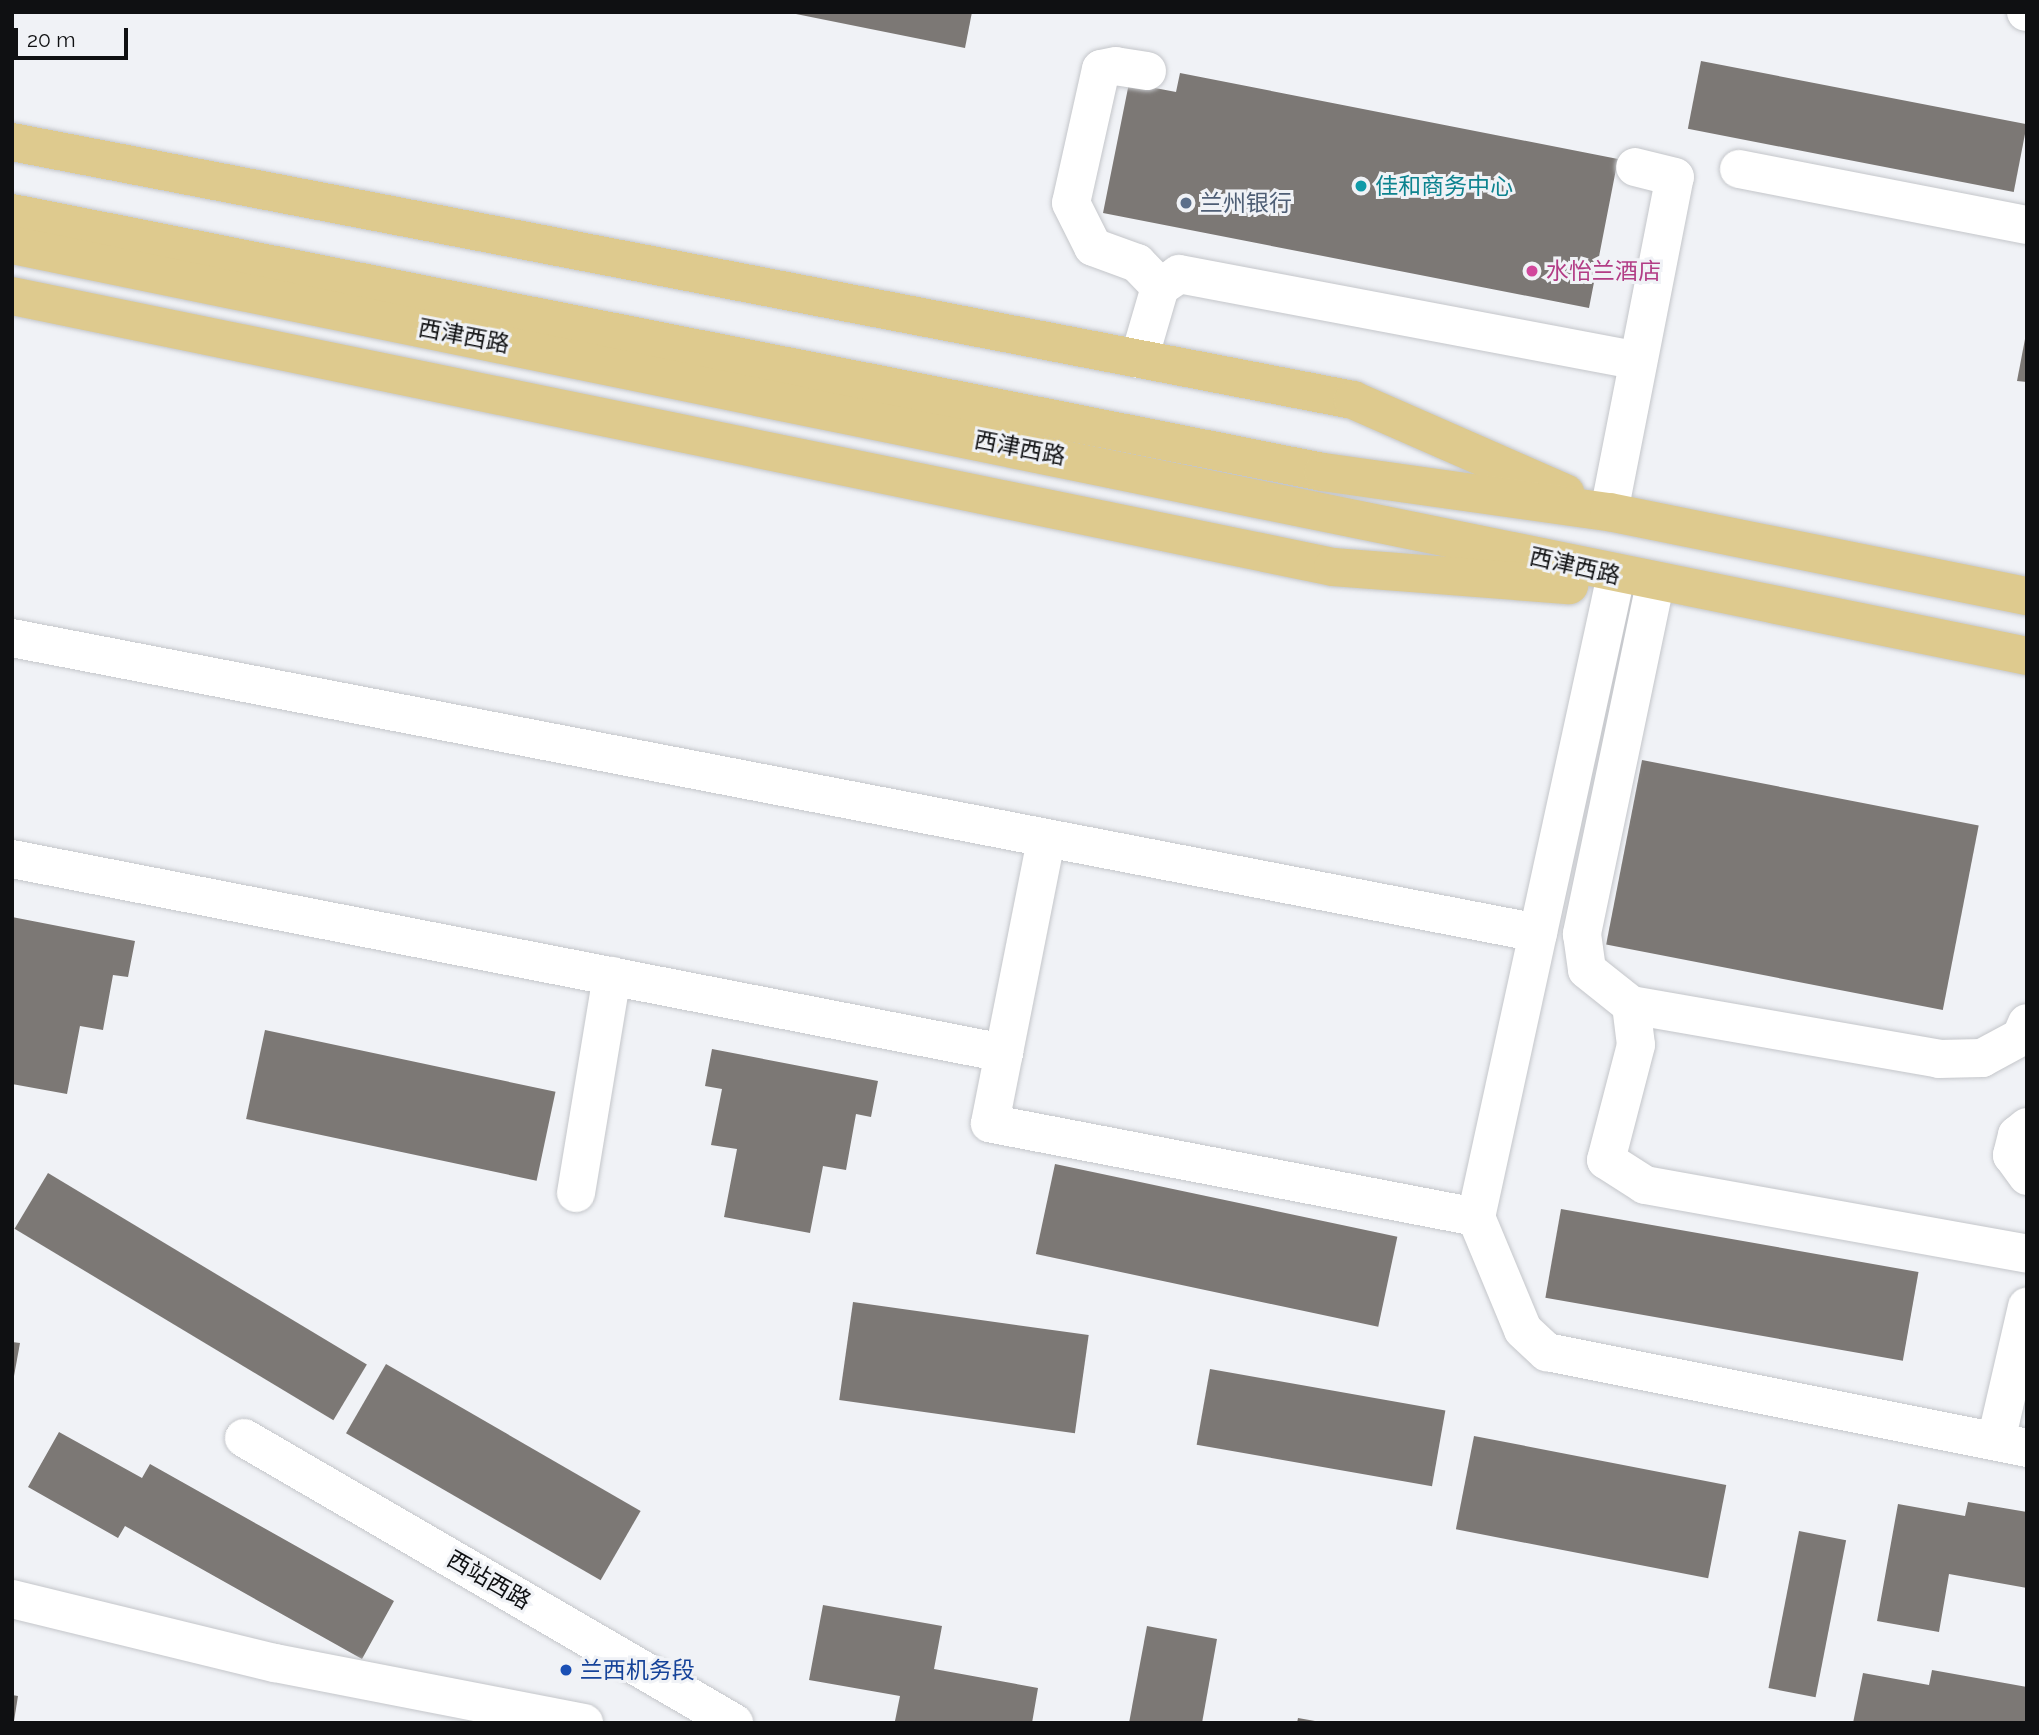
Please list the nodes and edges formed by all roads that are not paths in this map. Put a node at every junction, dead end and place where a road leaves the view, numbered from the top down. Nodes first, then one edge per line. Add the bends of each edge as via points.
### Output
1 (1147, 71) dead end
2 (12, 142) edge
3 (1634, 167) dead end
4 (1739, 169) dead end
5 (12, 213) edge
6 (2027, 225) edge
7 (12, 245) edge
8 (1160, 287) junction
9 (12, 296) edge
10 (1139, 359) junction
11 (1636, 360) junction
12 (1609, 512) junction
13 (1655, 584) junction
14 (1613, 588) junction
15 (2027, 596) edge
16 (12, 638) edge
17 (2027, 656) edge
18 (1046, 840) junction
19 (12, 859) edge
20 (1538, 933) junction
21 (612, 976) junction
22 (1631, 1005) junction
23 (2027, 1023) edge
24 (1004, 1053) junction
25 (2027, 1128) edge
26 (2027, 1176) edge
27 (576, 1193) dead end
28 (1476, 1217) junction
29 (2027, 1254) edge
30 (2027, 1307) edge
31 (244, 1437) dead end
32 (2011, 1445) edge
33 (12, 1599) edge
34 (584, 1723) edge
35 (734, 1723) edge

1 - 8 street via 1116,66 1101,69 1071,203 1093,247 1136,263
2 - 10 main road
3 - 11 street via 1675,177
4 - 6 street
5 - 12 main road, 西津西路 via 1323,472
7 - 13 main road, 西津西路 via 1294,503
8 - 10 street
8 - 11 street via 1179,274
9 - 14 main road via 1333,567
10 - 12 main road via 1353,400
11 - 12 street
12 - 15 main road, 西津西路
13 - 14 main road
13 - 17 main road, 西津西路
13 - 22 street via 1582,934 1587,970
14 - 20 street
16 - 18 street
18 - 20 street
18 - 24 street
19 - 21 street
20 - 28 street
21 - 24 street
21 - 27 street
22 - 23 street via 1940,1059 1982,1058 2021,1037
22 - 29 street via 1636,1045 1606,1160 1645,1185
24 - 28 street via 990,1123
25 - 26 street via 2017,1135 2012,1155
28 - 32 street via 1523,1330 1547,1352
30 - 32 street
31 - 35 street, 西站西路
33 - 34 street via 275,1663

